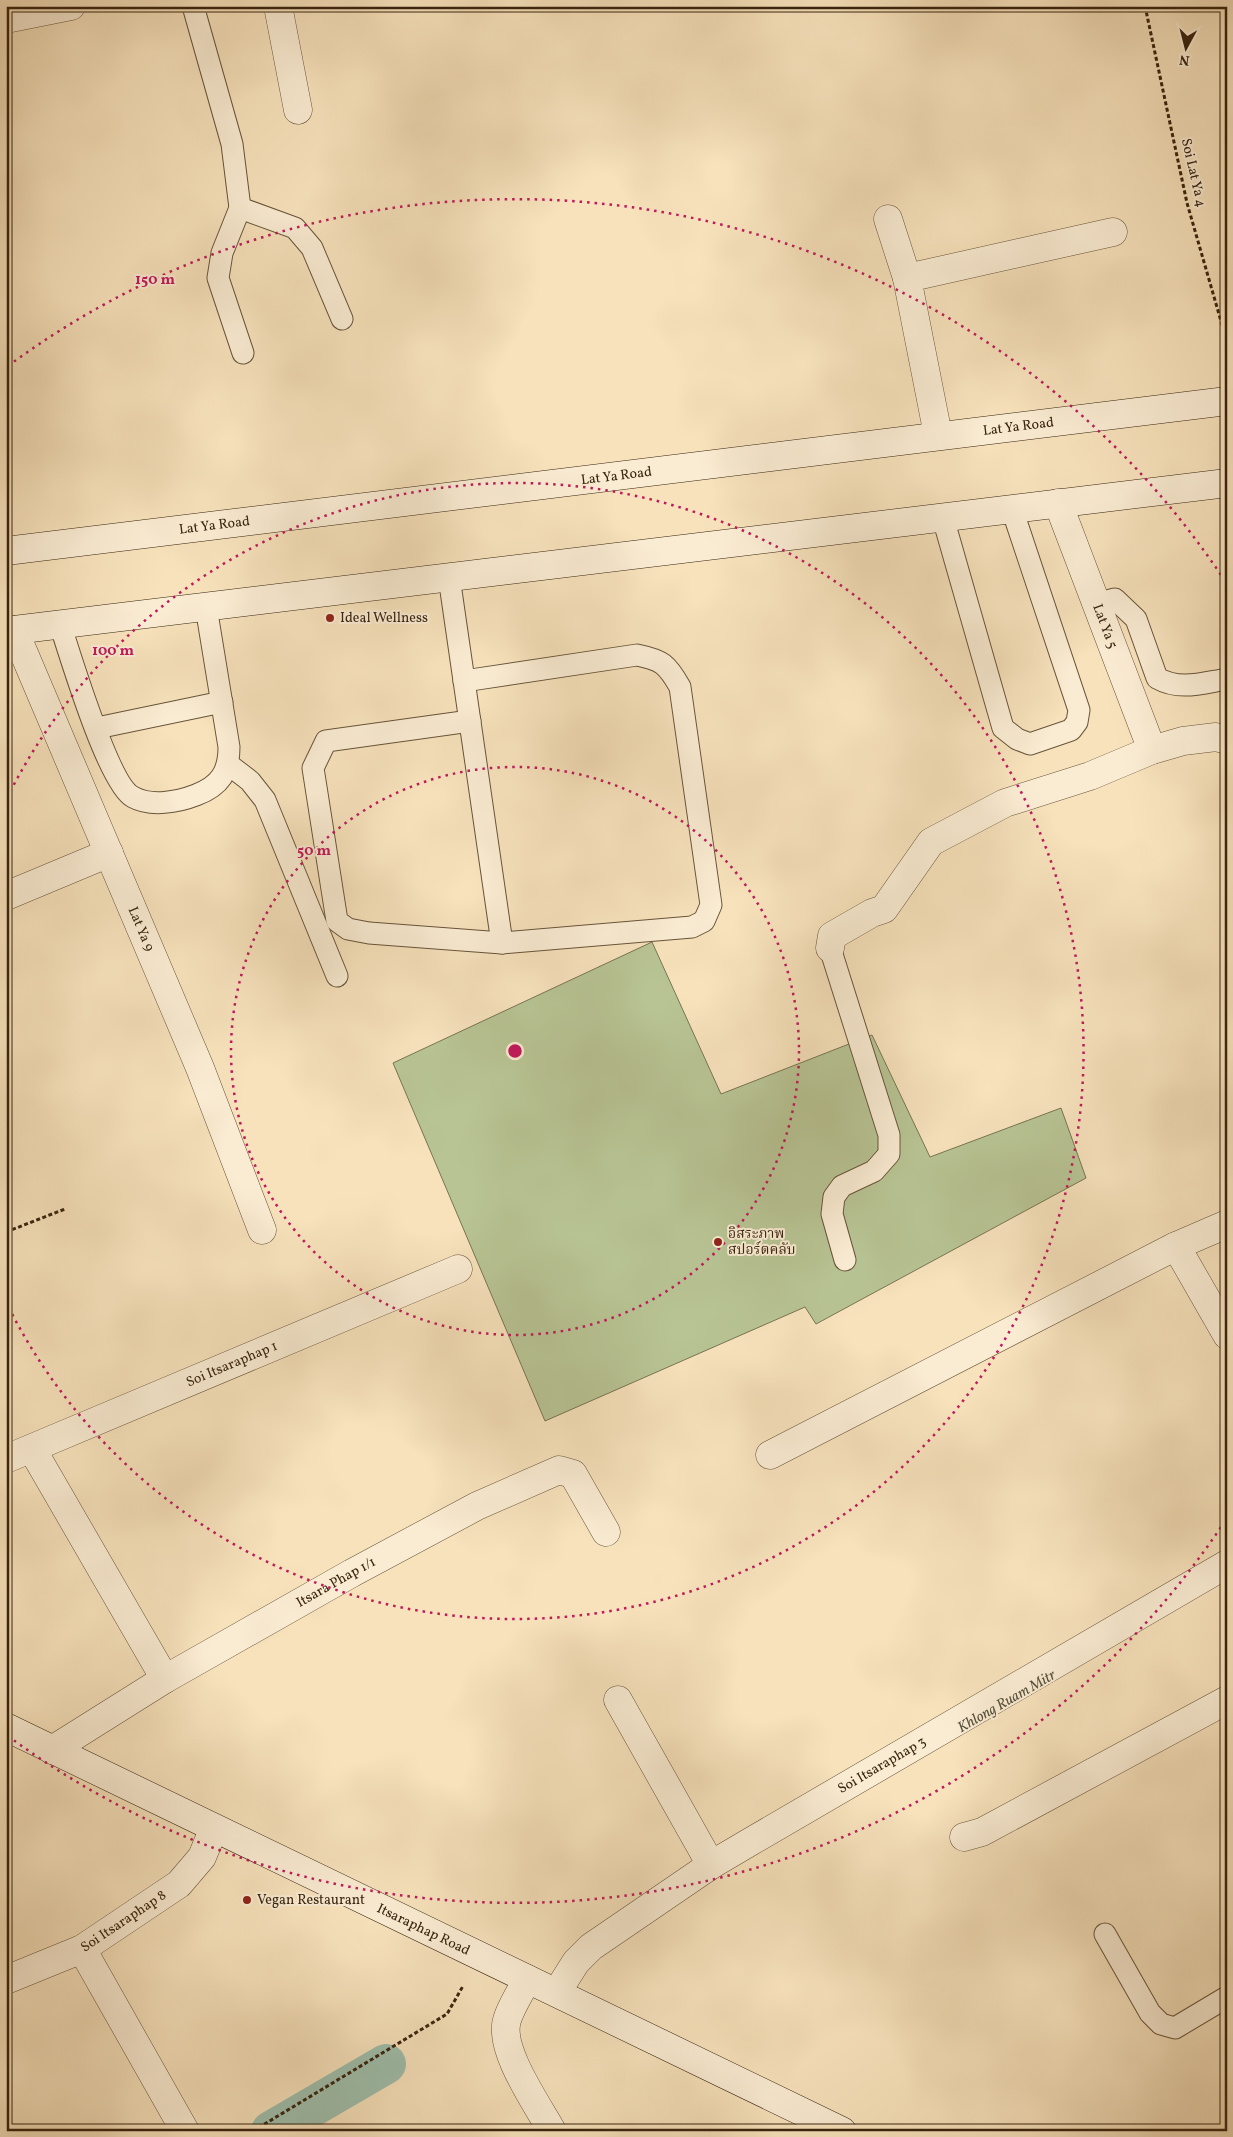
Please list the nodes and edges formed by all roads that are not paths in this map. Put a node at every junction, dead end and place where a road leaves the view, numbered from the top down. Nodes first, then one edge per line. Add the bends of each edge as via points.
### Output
1 (71, 6) edge
2 (193, 6) edge
3 (278, 6) edge
4 (6, 20) edge
5 (298, 110) dead end
6 (240, 208) junction
7 (888, 219) dead end
8 (1113, 232) dead end
9 (907, 278) junction
10 (342, 318) dead end
11 (243, 352) dead end
12 (1227, 401) edge
13 (938, 435) junction
14 (1227, 483) edge
15 (1058, 503) junction
16 (1012, 509) junction
17 (942, 518) junction
18 (6, 551) edge
19 (449, 577) junction
20 (1095, 604) junction
21 (206, 607) junction
22 (60, 624) junction
23 (10, 631) edge
24 (1227, 679) edge
25 (464, 681) junction
26 (222, 702) junction
27 (470, 721) junction
28 (96, 728) junction
29 (1227, 740) edge
30 (1152, 750) junction
31 (228, 764) junction
32 (109, 853) junction
33 (6, 896) edge
34 (502, 943) junction
35 (830, 948) joint
36 (337, 976) dead end
37 (1227, 1224) edge
38 (262, 1230) dead end
39 (1176, 1246) junction
40 (845, 1260) dead end
41 (458, 1269) dead end
42 (1227, 1335) edge
43 (32, 1448) junction
44 (770, 1455) dead end
45 (6, 1460) edge
46 (606, 1532) dead end
47 (1227, 1564) edge
48 (166, 1679) junction
49 (618, 1700) dead end
50 (1227, 1700) edge
51 (6, 1728) edge
52 (52, 1750) junction
53 (213, 1830) junction
54 (964, 1836) dead end
55 (712, 1865) junction
56 (1105, 1934) dead end
57 (82, 1948) junction
58 (527, 1978) junction
59 (6, 1980) edge
60 (557, 1992) junction
61 (1227, 1997) edge
62 (185, 2131) edge
63 (552, 2131) edge
64 (842, 2131) edge

1 - 4 street
2 - 6 lane via 232,144
3 - 5 street
6 - 10 lane via 295,228 312,248
6 - 11 lane via 222,252 218,278
7 - 9 street
8 - 9 street
9 - 13 street
12 - 13 street, Lat Ya Road
13 - 18 street, Lat Ya Road
14 - 15 street
15 - 16 street
15 - 20 street, Lat Ya 5
16 - 17 street
16 - 17 lane via 1079,710 1077,722 1071,730 1030,744 1017,740 1003,728
17 - 19 street
19 - 21 street
19 - 25 lane
20 - 24 lane via 1114,599 1136,619 1157,678 1169,685
20 - 30 street, Lat Ya 5
21 - 22 street
21 - 26 lane
22 - 23 street
22 - 28 lane
23 - 32 street, Lat Ya 9
25 - 27 lane
25 - 34 lane via 637,655 656,659 671,672 680,687 710,905 704,921 692,928
26 - 28 lane
26 - 31 lane via 229,747
27 - 34 lane
27 - 34 lane via 326,741 313,768 317,801 337,921 348,929 368,933
28 - 31 lane via 122,788 133,798 169,801 202,793 216,786
29 - 30 street via 1216,737 1183,741
30 - 35 street via 1090,776 1005,803 931,842 884,909 832,936
31 - 36 lane via 250,781 265,800
32 - 33 street
32 - 38 street, Lat Ya 9 via 200,1068
35 - 40 lane via 889,1135 889,1154 874,1172 842,1186 834,1197 832,1214
37 - 39 street
39 - 42 street
39 - 44 street
41 - 43 street, Soi Itsaraphap 1
43 - 45 street, Soi Itsaraphap 1
43 - 48 street
46 - 48 street, Itsara Phap 1/1 via 573,1474 559,1470 477,1506 377,1559
47 - 55 street, Soi Itsaraphap 3
48 - 52 street, Itsara Phap 1/1
49 - 55 street
50 - 54 street via 982,1832
51 - 52 street, Itsaraphap Road
52 - 53 street, Itsaraphap Road
53 - 57 street, Soi Itsaraphap 8 via 202,1857 179,1884
53 - 58 street, Itsaraphap Road
55 - 60 street, Soi Itsaraphap 3 via 591,1947 576,1962
56 - 61 lane via 1150,2013 1160,2024 1175,2028
57 - 59 street, Soi Itsaraphap 8
57 - 62 street
58 - 60 street, Itsaraphap Road
58 - 63 street via 507,2018 508,2051
60 - 64 street, Itsaraphap Road

